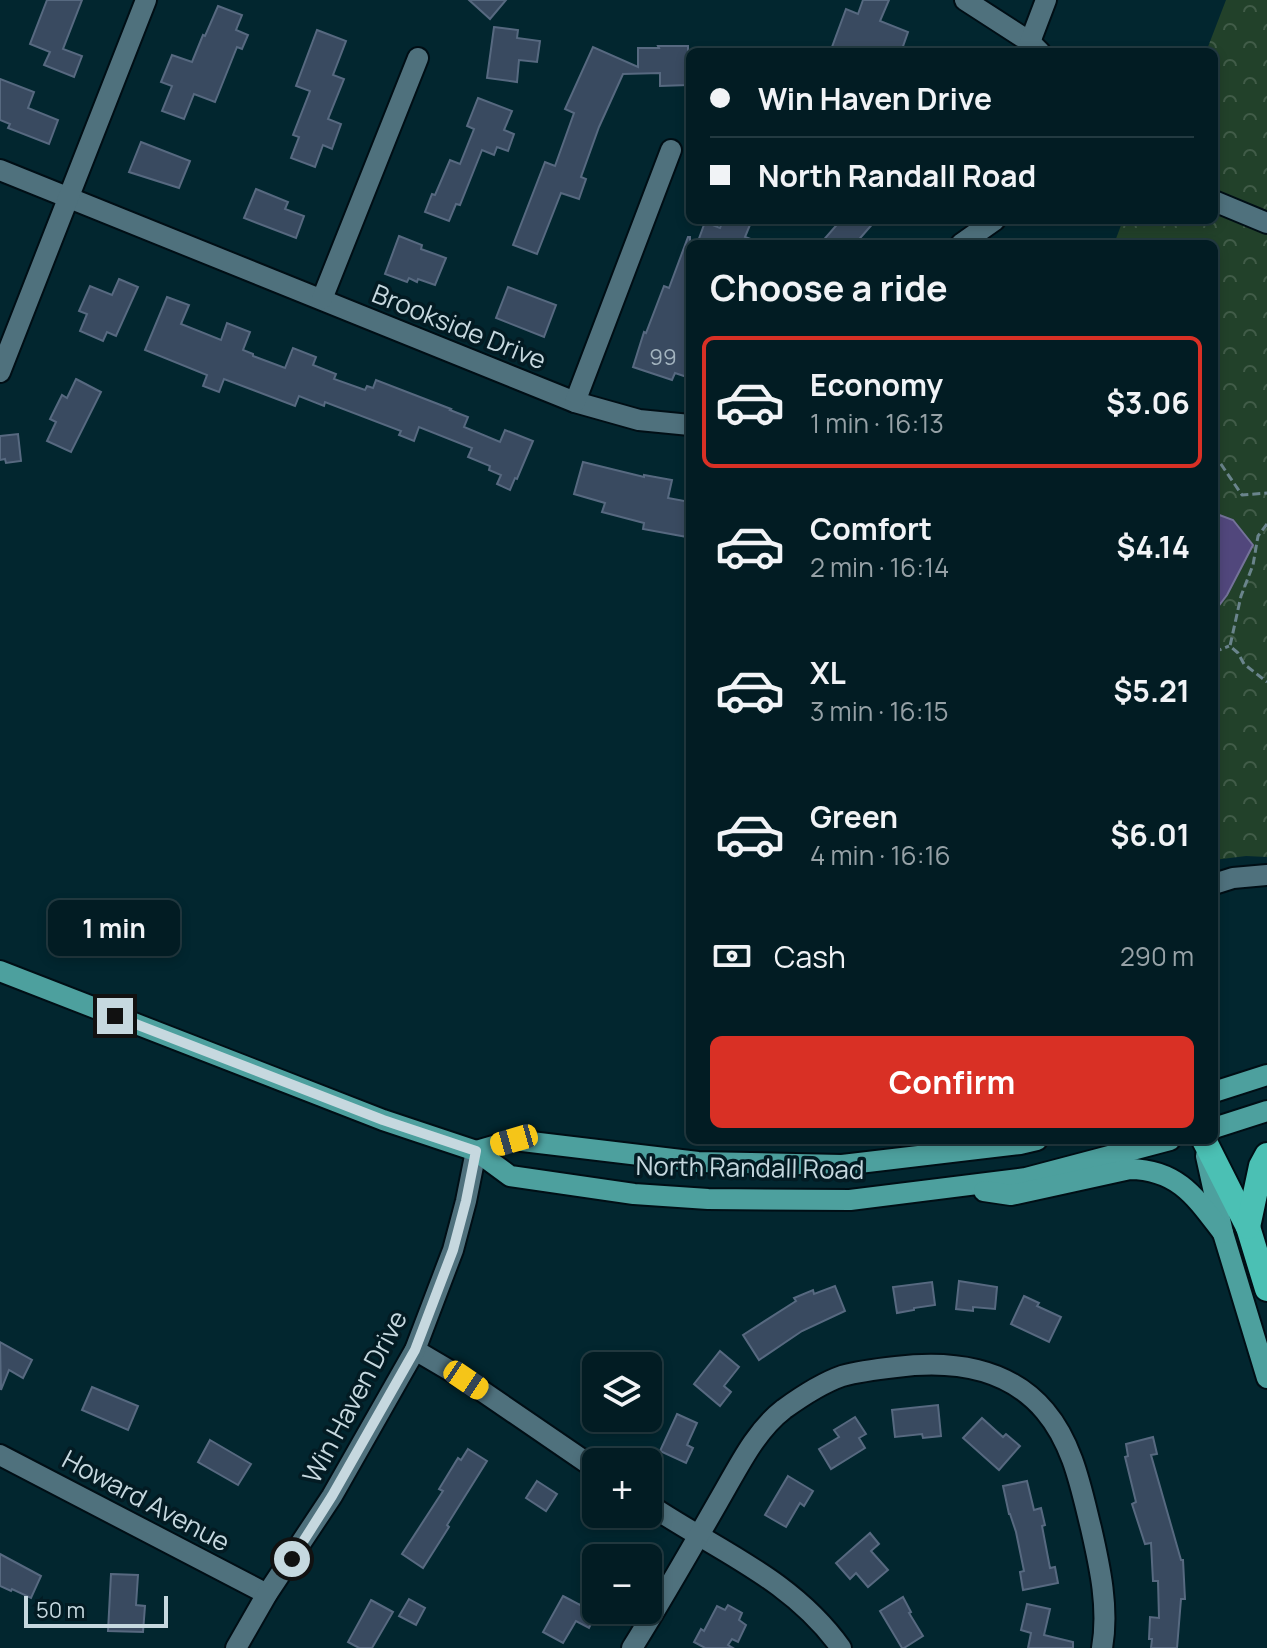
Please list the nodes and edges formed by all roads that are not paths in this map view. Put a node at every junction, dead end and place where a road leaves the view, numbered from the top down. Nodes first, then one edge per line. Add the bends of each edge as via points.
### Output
1 (146, 0) edge
2 (965, 0) edge
3 (1046, 0) edge
4 (1035, 47) edge
5 (418, 58) dead end
6 (671, 150) dead end
7 (0, 170) edge
8 (70, 198) junction
9 (1218, 203) edge
10 (1267, 223) edge
11 (989, 224) edge
12 (967, 240) edge
13 (322, 299) junction
14 (0, 372) edge
15 (575, 402) junction
16 (686, 425) edge
17 (1267, 875) edge
18 (1218, 883) edge
19 (0, 971) edge
20 (1267, 1075) edge
21 (1218, 1091) edge
22 (1267, 1111) edge
23 (1218, 1127) edge
24 (1020, 1144) edge
25 (1155, 1144) edge
26 (1204, 1144) edge
27 (1205, 1144) edge
28 (476, 1151) junction
29 (1267, 1155) edge
30 (956, 1186) junction
31 (1248, 1227) junction
32 (1223, 1233) junction
33 (1267, 1289) edge
34 (415, 1350) junction
35 (1267, 1378) edge
36 (0, 1455) edge
37 (582, 1459) edge
38 (662, 1513) edge
39 (698, 1535) junction
40 (267, 1594) junction
41 (236, 1648) edge
42 (632, 1648) edge
43 (841, 1648) edge
44 (1102, 1648) edge

1 - 8 street
2 - 4 street
3 - 4 street
5 - 13 street
6 - 15 street
7 - 8 street, Brookside Drive
8 - 13 street, Brookside Drive
8 - 14 street
9 - 10 street
11 - 12 street
13 - 15 street, Brookside Drive
15 - 16 street, Brookside Drive via 639,420
17 - 18 street
19 - 28 main road, North Randall Road via 369,1115
20 - 21 main road
22 - 23 main road
24 - 28 main road, North Randall Road via 842,1165 698,1162 514,1140
25 - 30 main road, North Randall Road via 1026,1178
26 - 32 main road
27 - 31 highway
28 - 30 main road, North Randall Road via 510,1176 634,1194 850,1200
28 - 34 street, Win Haven Drive via 453,1250
29 - 31 highway
30 - 32 main road via 1011,1195 1130,1169 1148,1170 1193,1194
31 - 33 highway
32 - 35 main road
34 - 37 street
34 - 40 street, Win Haven Drive via 332,1496
36 - 40 street, Howard Avenue
38 - 39 street
39 - 42 street
39 - 43 street via 785,1589
39 - 44 street via 765,1428 819,1386 860,1371 913,1365 977,1369 1033,1398 1070,1453 1102,1581
40 - 41 street, Win Haven Drive

